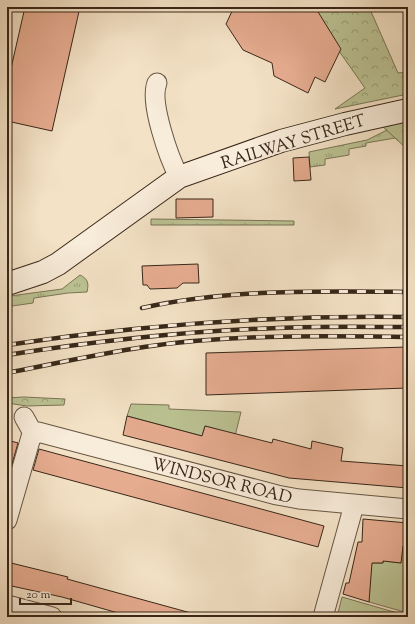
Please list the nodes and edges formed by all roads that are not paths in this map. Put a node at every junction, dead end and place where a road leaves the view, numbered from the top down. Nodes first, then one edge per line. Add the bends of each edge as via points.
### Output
1 (157, 83) dead end
2 (408, 110) edge
3 (179, 177) junction
4 (7, 284) edge
5 (24, 417) dead end
6 (37, 434) junction
7 (354, 505) junction
8 (408, 509) edge
9 (7, 520) edge
10 (7, 605) edge
11 (52, 617) edge
12 (322, 617) edge

1 - 3 street via 154,92 156,106 165,143
2 - 3 street, RAILWAY STREET via 281,141
3 - 4 street, RAILWAY STREET via 63,261 43,272
5 - 6 street
6 - 7 street, WINDSOR ROAD via 277,495
6 - 9 street via 31,437
7 - 8 street, WINDSOR ROAD
7 - 12 street
10 - 11 street

